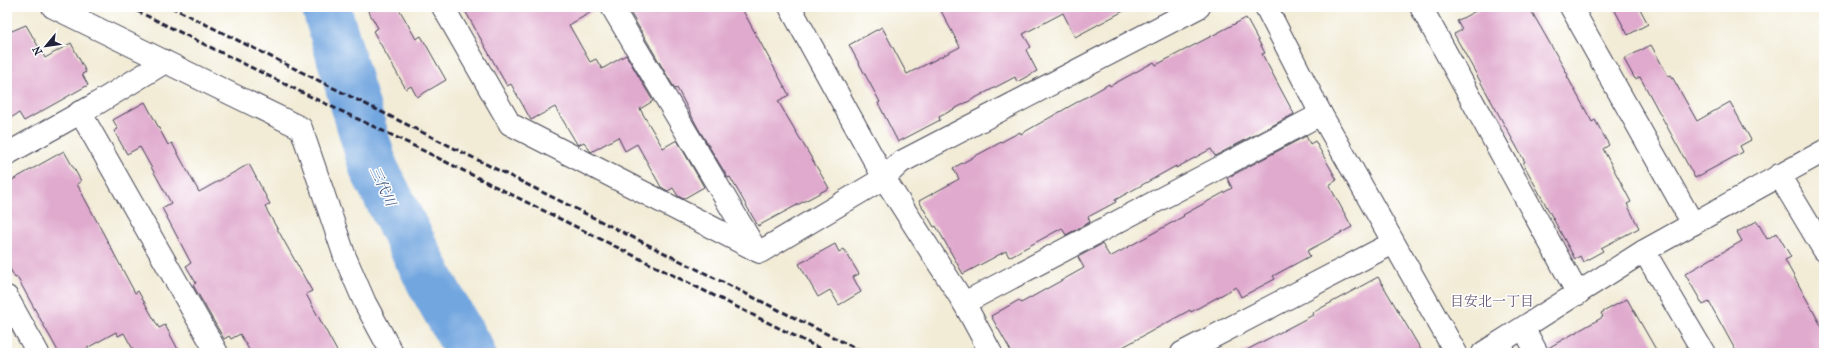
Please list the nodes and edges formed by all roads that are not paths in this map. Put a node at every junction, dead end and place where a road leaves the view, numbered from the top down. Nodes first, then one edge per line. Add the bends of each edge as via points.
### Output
1 (53, 7) edge
2 (444, 7) edge
3 (612, 7) edge
4 (790, 7) edge
5 (1199, 7) edge
6 (1266, 7) edge
7 (1421, 7) edge
8 (1571, 7) edge
9 (165, 62) junction
10 (80, 112) junction
11 (1321, 114) junction
12 (1824, 151) edge
13 (7, 154) edge
14 (1779, 175) junction
15 (884, 178) junction
16 (1694, 224) junction
17 (1393, 243) junction
18 (756, 250) junction
19 (1824, 250) edge
20 (1644, 251) junction
21 (1578, 294) junction
22 (7, 297) edge
23 (964, 303) junction
24 (1524, 329) junction
25 (38, 353) edge
26 (217, 353) edge
27 (392, 353) edge
28 (991, 353) edge
29 (1182, 353) edge
30 (1456, 353) edge
31 (1483, 353) edge
32 (1537, 353) edge
33 (1704, 353) edge

1 - 9 street
2 - 18 street via 510,124
3 - 18 street
4 - 15 street
5 - 15 street via 901,162
6 - 11 street
7 - 21 street
8 - 16 street
9 - 10 street
9 - 27 street via 301,128 345,257 365,303
10 - 13 street
10 - 26 street
11 - 17 street
11 - 23 street
12 - 14 street
14 - 16 street
14 - 19 street
15 - 18 street via 760,252
15 - 23 street
16 - 20 street
17 - 29 street
17 - 30 street
20 - 21 street
20 - 33 street
21 - 24 street
22 - 25 street
23 - 28 street
24 - 31 street
24 - 32 street

